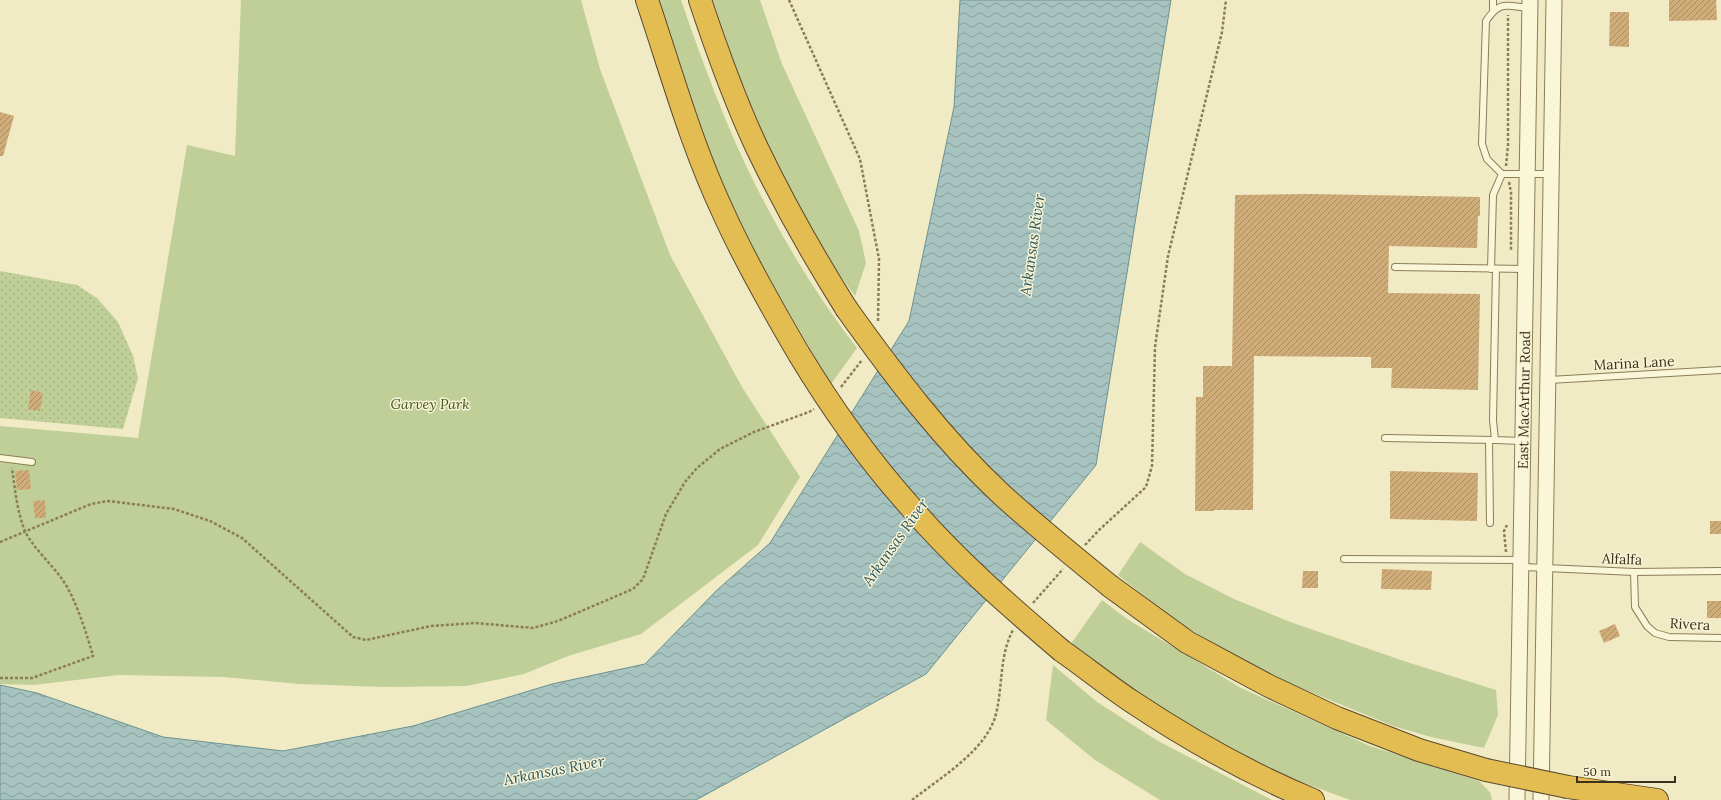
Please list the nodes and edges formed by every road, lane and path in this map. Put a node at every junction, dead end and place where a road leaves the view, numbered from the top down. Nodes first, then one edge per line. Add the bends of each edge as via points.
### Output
1 (647, 0) edge
2 (700, 0) edge
3 (790, 0) edge
4 (1226, 0) edge
5 (1493, 0) edge
6 (1554, 0) edge
7 (1530, 4) edge
8 (1493, 10) junction
9 (1528, 173) junction
10 (1502, 174) junction
11 (1552, 174) junction
12 (1396, 267) dead end
13 (1494, 269) junction
14 (1526, 269) junction
15 (878, 331) dead end
16 (865, 356) dead end
17 (1721, 370) edge
18 (1549, 380) junction
19 (838, 390) dead end
20 (815, 408) dead end
21 (1385, 438) dead end
22 (1492, 440) junction
23 (1524, 441) junction
24 (0, 458) edge
25 (10, 460) junction
26 (32, 462) dead end
27 (1490, 523) dead end
28 (26, 532) junction
29 (0, 542) edge
30 (1083, 547) dead end
31 (1344, 559) dead end
32 (1067, 564) dead end
33 (1522, 564) junction
34 (1546, 567) junction
35 (1721, 571) edge
36 (1634, 572) junction
37 (1031, 606) dead end
38 (1017, 624) dead end
39 (1721, 638) edge
40 (0, 678) edge
41 (912, 800) edge
42 (1313, 800) edge
43 (1517, 800) edge
44 (1541, 800) edge
45 (1657, 800) edge

1 - 42 highway, bridge via 699,156 722,212 768,302 829,404 908,505 1006,604 1062,651 1130,701 1179,731 1287,789
2 - 45 highway, bridge via 733,93 757,149 784,202 846,308 900,384 949,440 1000,493 1052,539 1110,586 1187,642 1336,718 1412,747 1486,770 1568,787
3 - 15 path via 860,159 879,259
4 - 30 path via 1222,32 1168,256 1155,347 1152,466 1146,487
5 - 8 lane
6 - 11 street, East MacArthur Road
7 - 8 lane via 1499,6
7 - 9 street, East MacArthur Road
8 - 10 lane via 1486,21 1482,144 1487,159
9 - 10 lane
9 - 11 lane
9 - 14 street, East MacArthur Road
10 - 13 lane via 1493,195
11 - 18 street, East MacArthur Road
12 - 13 lane
13 - 14 lane
13 - 22 lane
14 - 23 street, East MacArthur Road
16 - 19 path
17 - 18 lane, Marina Lane
18 - 34 street, East MacArthur Road
20 - 28 path via 754,432 720,449 697,468 685,482 666,514 643,579 633,589 558,621 533,628 475,623 431,626 366,640 353,637 242,538 210,521 174,509 108,501 91,504
21 - 22 lane
22 - 23 lane
22 - 27 lane
23 - 33 street, East MacArthur Road
24 - 25 lane
25 - 26 lane
25 - 28 path
28 - 29 path
28 - 40 path via 64,581 87,634 93,656 32,678
31 - 33 lane, Alfalfa
32 - 37 path
33 - 34 lane, Alfalfa
33 - 43 street, East MacArthur Road
34 - 36 lane, Alfalfa
34 - 44 street, East MacArthur Road
35 - 36 lane, Alfalfa
36 - 39 lane, Rivera via 1635,607 1647,626 1655,633 1669,637
38 - 41 path via 1004,653 996,714 989,733 965,760

